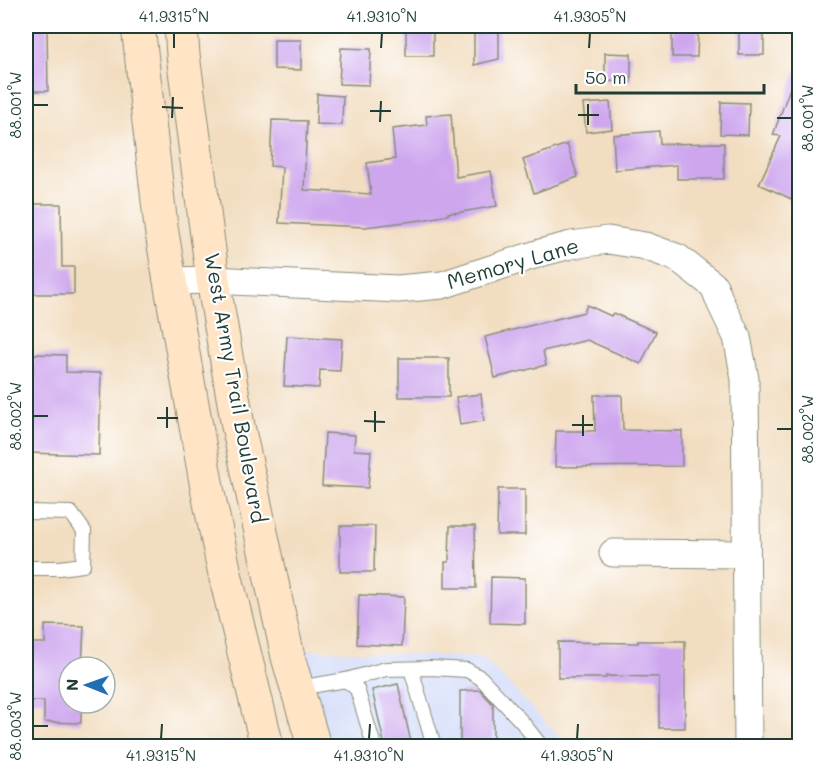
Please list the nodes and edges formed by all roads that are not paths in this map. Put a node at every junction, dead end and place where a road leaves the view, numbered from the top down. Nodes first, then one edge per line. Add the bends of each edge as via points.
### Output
1 (138, 26) edge
2 (182, 26) edge
3 (213, 280) junction
4 (170, 281) junction
5 (26, 512) edge
6 (613, 553) dead end
7 (746, 554) junction
8 (26, 568) edge
9 (411, 669) junction
10 (346, 680) junction
11 (298, 688) junction
12 (267, 747) edge
13 (314, 747) edge
14 (374, 747) edge
15 (434, 747) edge
16 (541, 747) edge
17 (748, 747) edge

1 - 4 main road, West Army Trail Boulevard
2 - 3 main road, West Army Trail Boulevard
3 - 4 street, Memory Lane
3 - 7 street, Memory Lane via 398,289 442,285 571,244 608,240 645,246 678,258 714,285 737,337 745,379
3 - 11 main road, West Army Trail Boulevard via 238,426
4 - 12 main road, West Army Trail Boulevard via 208,493
5 - 8 lane via 71,513 84,531 83,565
6 - 7 street
7 - 17 street, Memory Lane
9 - 10 lane via 386,669
9 - 15 lane
9 - 16 lane via 467,670 482,678
10 - 11 lane
10 - 14 lane via 357,689
11 - 13 main road, West Army Trail Boulevard

